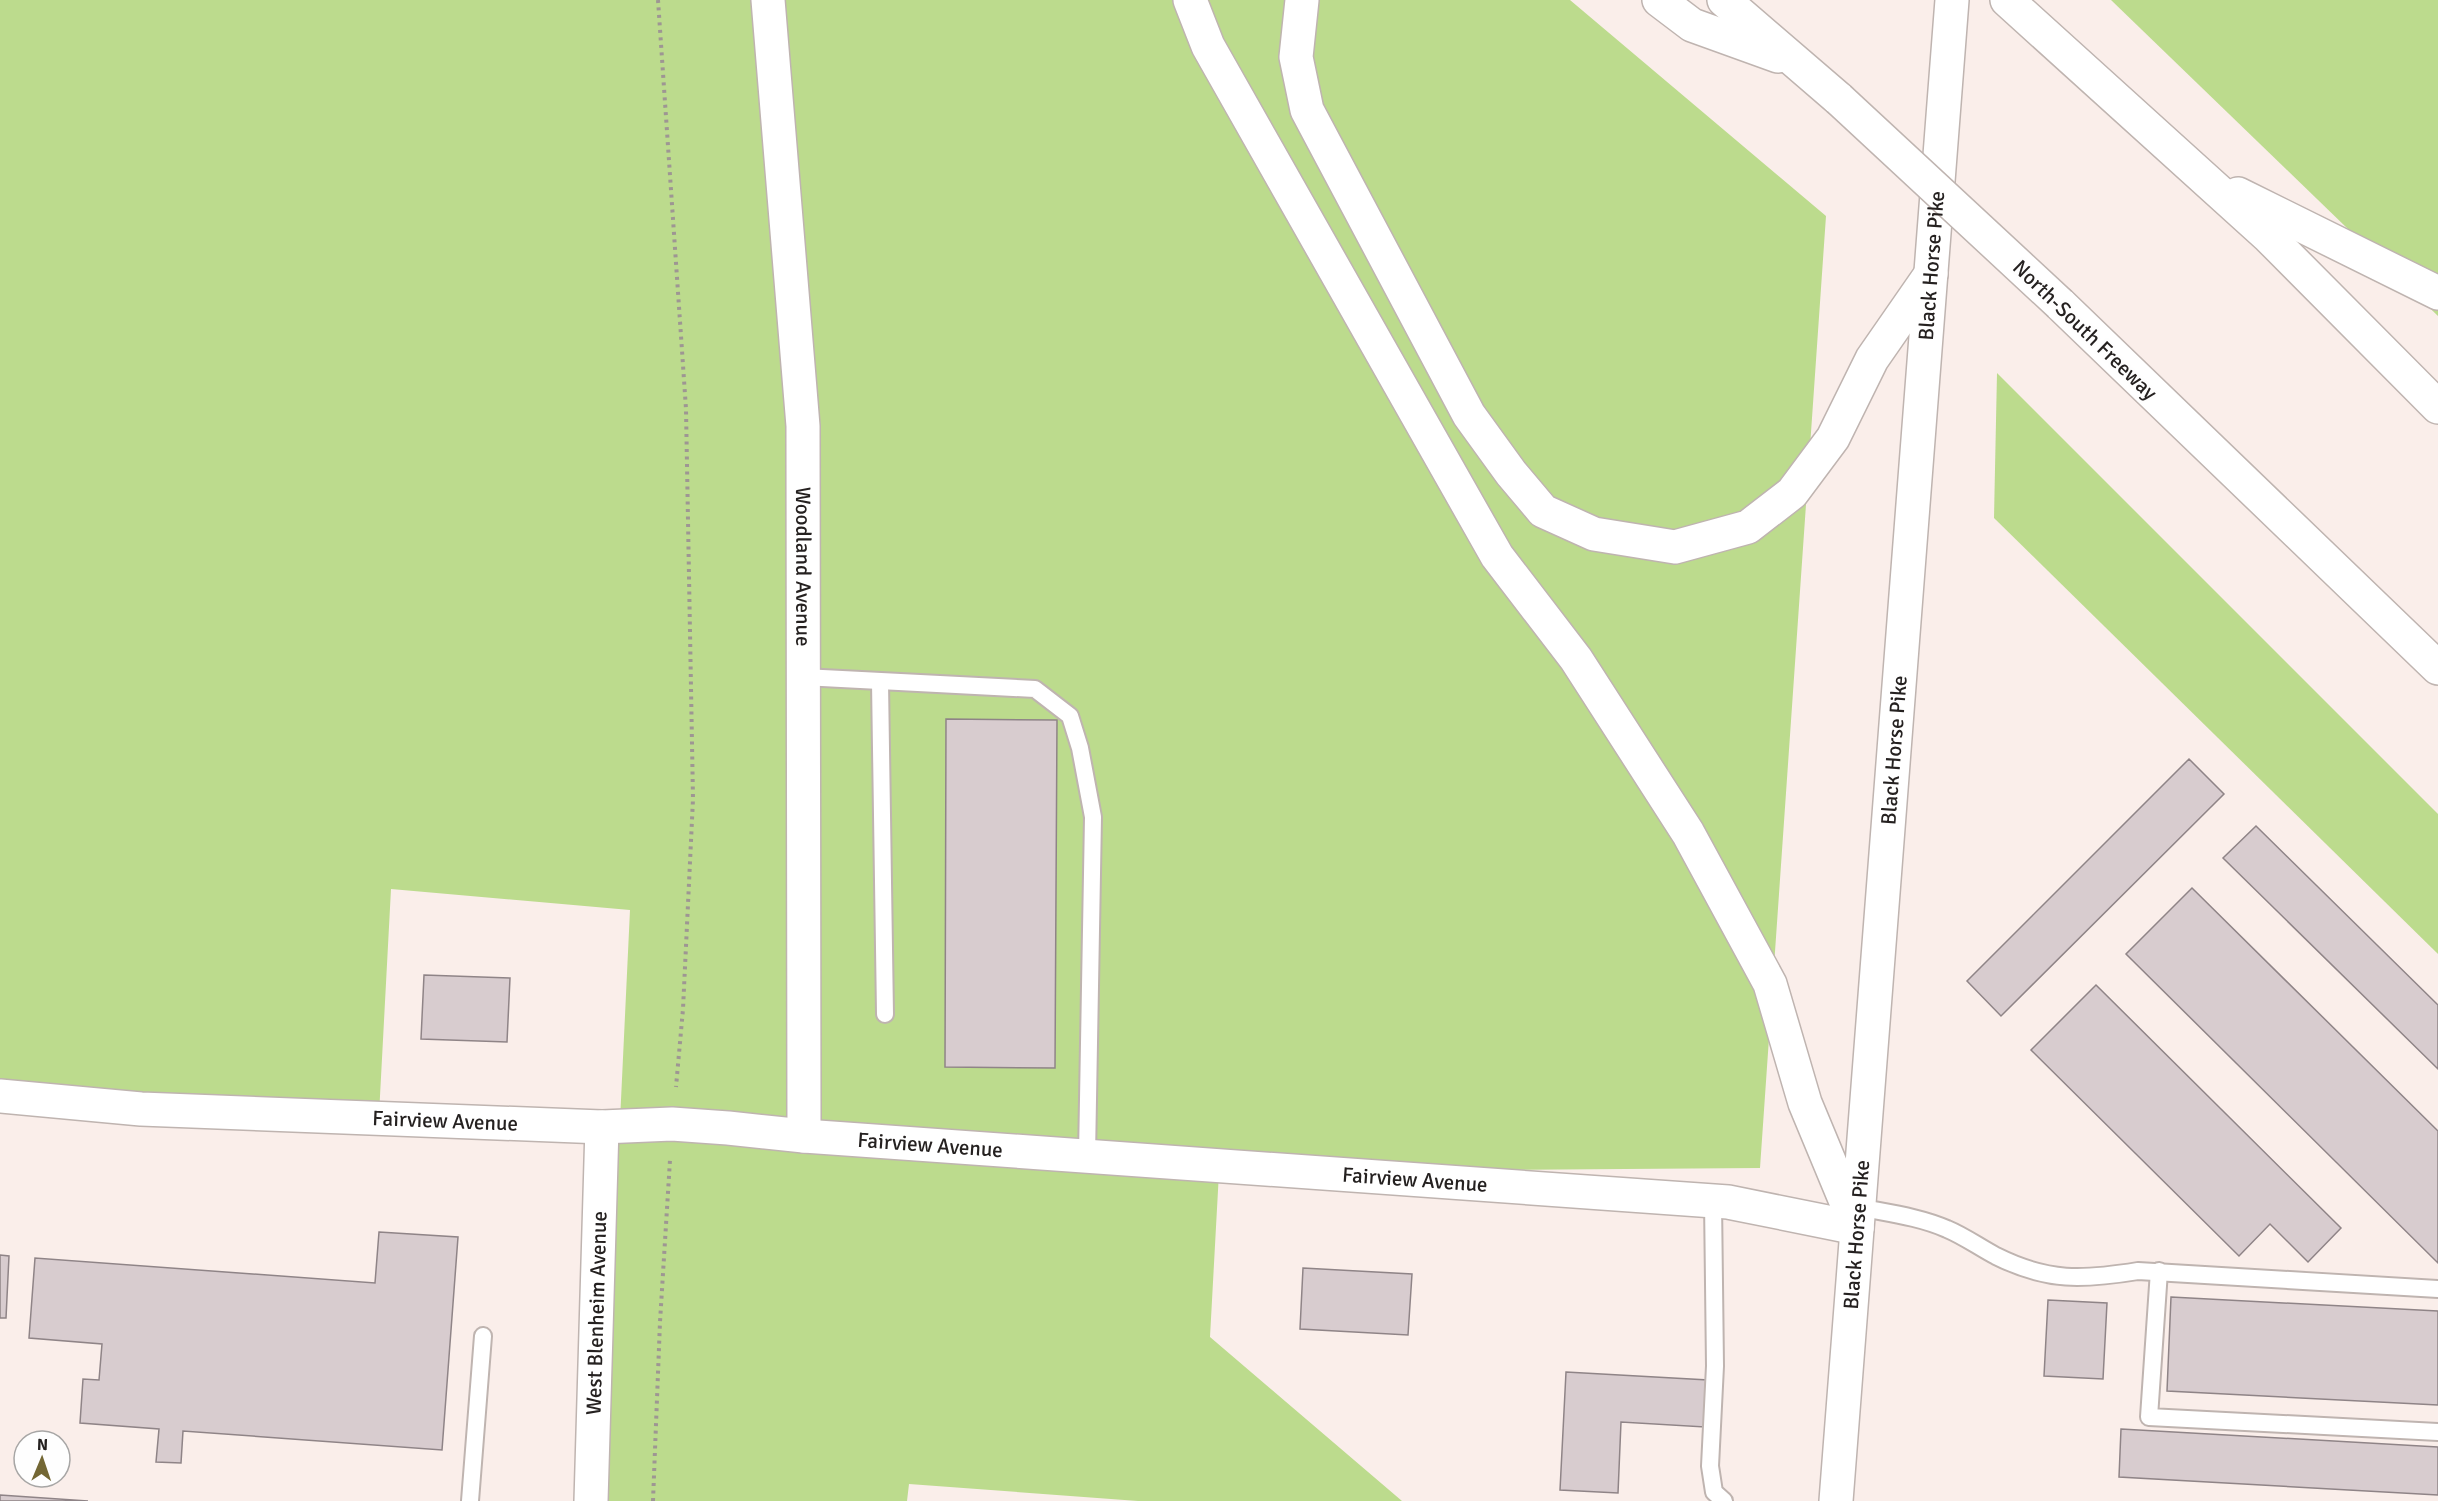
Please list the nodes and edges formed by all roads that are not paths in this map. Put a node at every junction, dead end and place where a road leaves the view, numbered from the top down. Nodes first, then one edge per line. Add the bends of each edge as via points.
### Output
1 (768, 0) edge
2 (1190, 0) edge
3 (1302, 0) edge
4 (1659, 0) edge
5 (1724, 0) edge
6 (1952, 0) edge
7 (2007, 0) edge
8 (1794, 62) junction
9 (2201, 176) junction
10 (1931, 273) junction
11 (2438, 292) edge
12 (2438, 407) edge
13 (2438, 668) edge
14 (803, 676) junction
15 (880, 682) junction
16 (885, 1014) dead end
17 (0, 1095) edge
18 (602, 1126) junction
19 (804, 1136) junction
20 (1087, 1156) junction
21 (1713, 1201) junction
22 (1857, 1218) junction
23 (2158, 1271) junction
24 (2438, 1289) edge
25 (483, 1336) dead end
26 (2438, 1432) edge
27 (470, 1501) edge
28 (591, 1501) edge
29 (1724, 1501) edge
30 (1836, 1501) edge

1 - 14 main road, Woodland Avenue via 803,426
2 - 22 main road via 1208,46 1497,556 1576,659 1688,833 1770,984 1805,1102
3 - 10 main road via 1296,57 1307,110 1469,415 1544,511 1594,534 1675,547 1748,527 1792,493 1833,438 1872,359
4 - 8 main road via 1692,25
5 - 8 main road, North-South Freeway
6 - 10 main road, Black Horse Pike
7 - 9 main road
8 - 13 main road, North-South Freeway, bridge via 2060,304
9 - 11 main road
9 - 12 main road via 2269,237
10 - 22 main road, Black Horse Pike
14 - 15 lane
14 - 19 main road, Woodland Avenue
15 - 16 lane
15 - 20 lane via 1035,689 1070,716 1093,817
17 - 18 main road, Fairview Avenue via 141,1109
18 - 19 main road, Fairview Avenue via 672,1124
18 - 28 main road, West Blenheim Avenue
19 - 20 main road, Fairview Avenue
20 - 21 main road, Fairview Avenue
21 - 22 main road, Fairview Avenue
21 - 29 lane via 1715,1366 1710,1466 1714,1492
22 - 23 lane via 1916,1219 1948,1229 1997,1257 2054,1277 2094,1278
22 - 30 main road, Black Horse Pike
23 - 24 lane
23 - 26 lane via 2149,1417
25 - 27 lane

